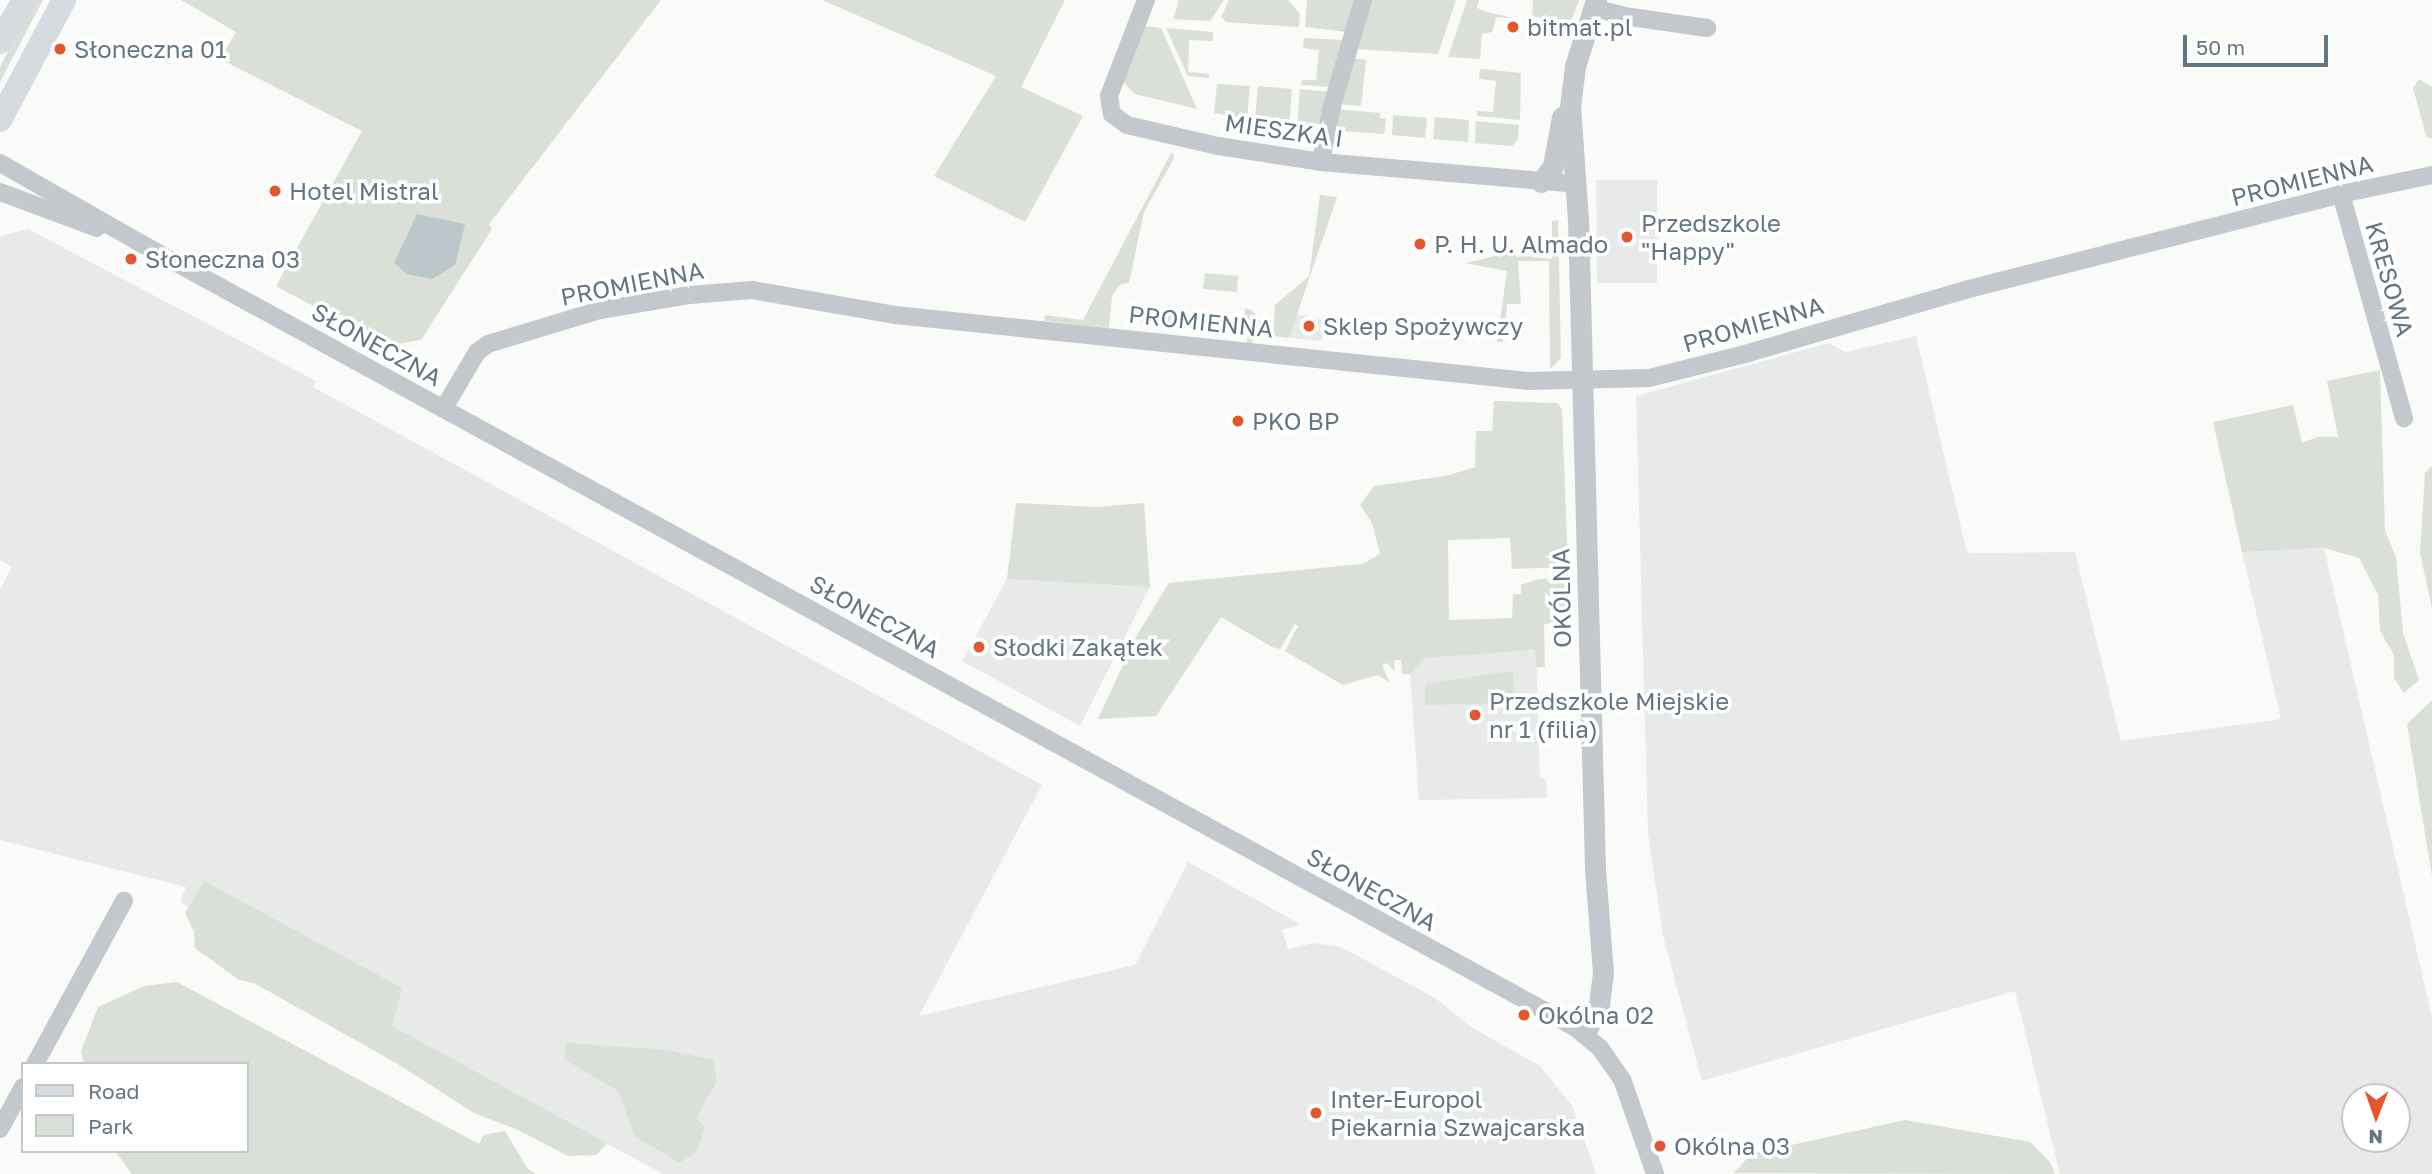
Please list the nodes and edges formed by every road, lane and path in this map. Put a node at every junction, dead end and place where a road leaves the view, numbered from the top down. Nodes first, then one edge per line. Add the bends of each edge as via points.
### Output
1 (24, 0) edge
2 (64, 0) edge
3 (1146, 0) edge
4 (1363, 0) edge
5 (1594, 4) edge
6 (1707, 28) dead end
7 (0, 42) edge
8 (1570, 96) junction
9 (0, 120) edge
10 (1321, 162) junction
11 (0, 163) edge
12 (2432, 174) edge
13 (1541, 182) junction
14 (1576, 184) junction
15 (0, 192) edge
16 (2341, 194) junction
17 (140, 243) junction
18 (1581, 381) junction
19 (444, 408) junction
20 (2404, 418) dead end
21 (124, 901) dead end
22 (1585, 1033) junction
23 (36, 1062) edge
24 (21, 1091) edge
25 (0, 1129) edge
26 (1655, 1174) edge

1 - 7 main road
2 - 9 main road
3 - 10 street, MIESZKA I via 1109,96 1116,118 1182,139
4 - 10 street
5 - 6 street via 1623,16
5 - 8 street, OKÓLNA
8 - 13 street via 1559,125 1553,166
8 - 14 street, OKÓLNA
10 - 13 street, MIESZKA I
11 - 17 street, SŁONECZNA
12 - 16 street, PROMIENNA
13 - 14 street, MIESZKA I
14 - 18 street, OKÓLNA
15 - 17 street, SŁONECZNA
16 - 18 street, PROMIENNA via 1965,290 1649,378
16 - 20 street, KRESOWA
17 - 19 street, SŁONECZNA
18 - 19 street, PROMIENNA via 1528,381 895,315 752,290 702,293 600,310 488,344 477,352
18 - 22 street, OKÓLNA via 1595,868 1603,973 1599,1005
19 - 22 street, SŁONECZNA
21 - 23 street
22 - 26 street via 1622,1079
24 - 25 street

